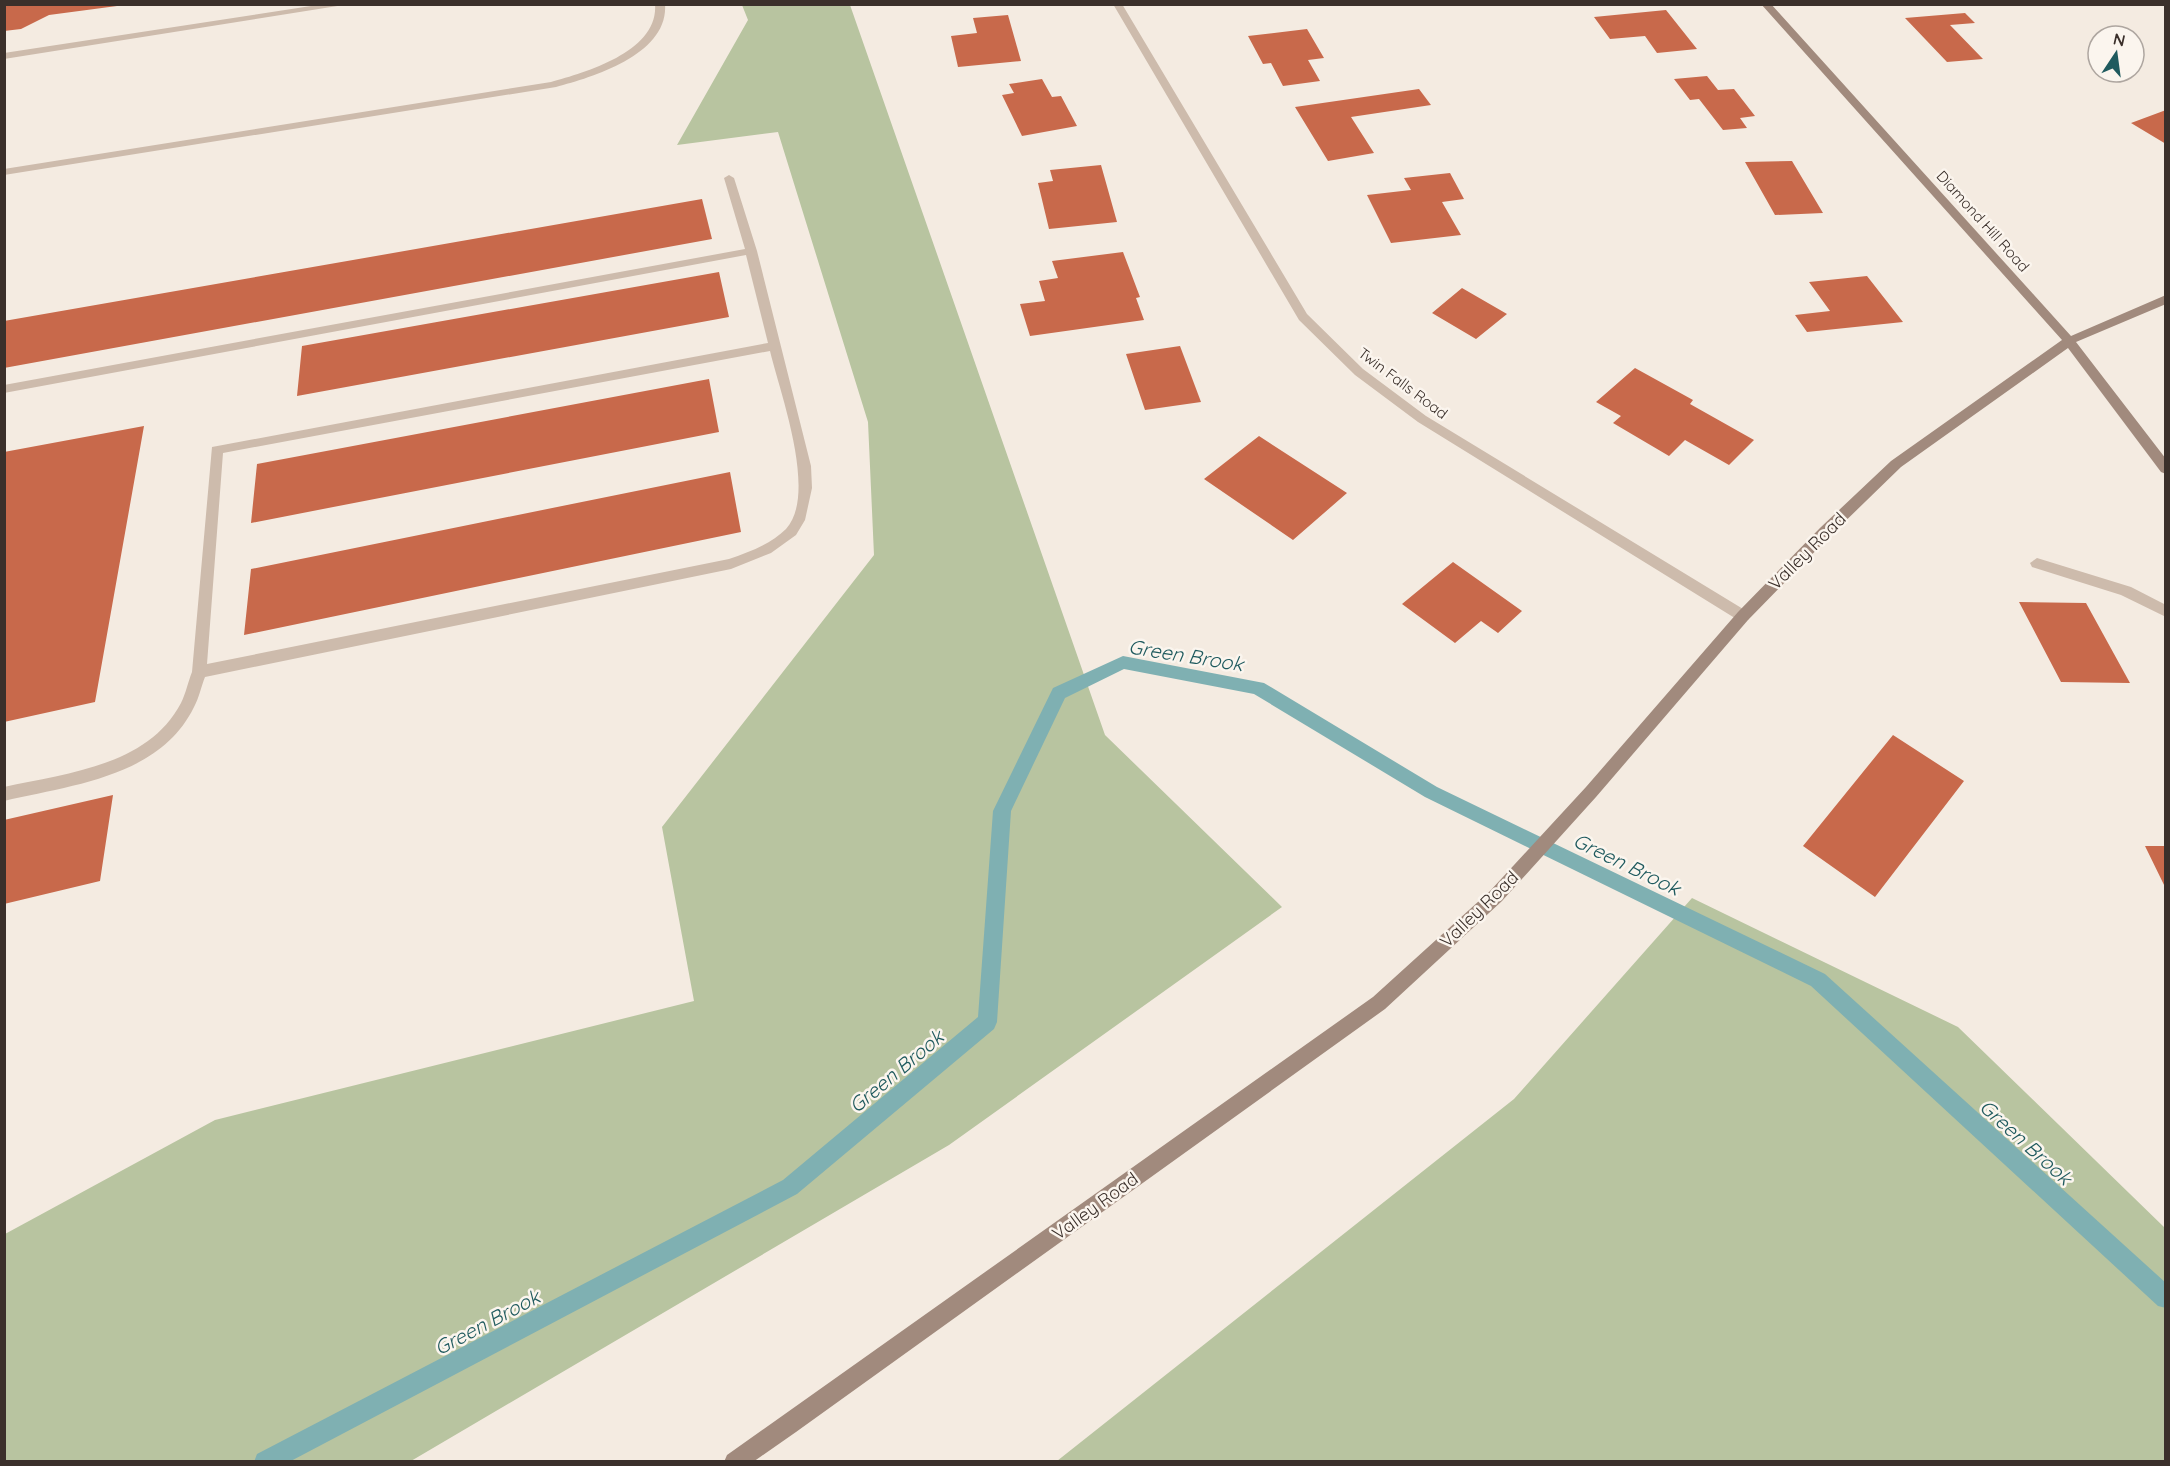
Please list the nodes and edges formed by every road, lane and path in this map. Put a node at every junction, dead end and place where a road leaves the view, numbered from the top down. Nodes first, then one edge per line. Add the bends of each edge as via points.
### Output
1 (346, 4) edge
2 (660, 4) edge
3 (1117, 4) edge
4 (1765, 4) edge
5 (4, 56) edge
6 (4, 172) edge
7 (729, 178) dead end
8 (751, 251) junction
9 (2166, 299) edge
10 (2069, 341) junction
11 (774, 346) junction
12 (4, 389) edge
13 (2166, 469) edge
14 (2037, 563) dead end
15 (2166, 612) edge
16 (1743, 616) junction
17 (199, 672) junction
18 (4, 794) edge
19 (734, 1461) edge

1 - 5 street
2 - 6 street via 658,27 648,38 620,60 579,79
3 - 16 street, Twin Falls Road via 1303,317 1319,333 1359,372 1422,419
4 - 10 main road, Diamond Hill Road
7 - 8 street
8 - 11 street
8 - 12 street
9 - 10 main road, Valley Road
10 - 13 main road, Diamond Hill Road
10 - 16 main road, Valley Road via 1896,464
11 - 17 street via 217,450
11 - 17 street via 806,466 808,492 791,533 770,550 731,564
14 - 15 street via 2126,591
16 - 19 main road, Valley Road via 1496,896 1378,1003
17 - 18 street via 188,705 168,733 133,760 88,775

